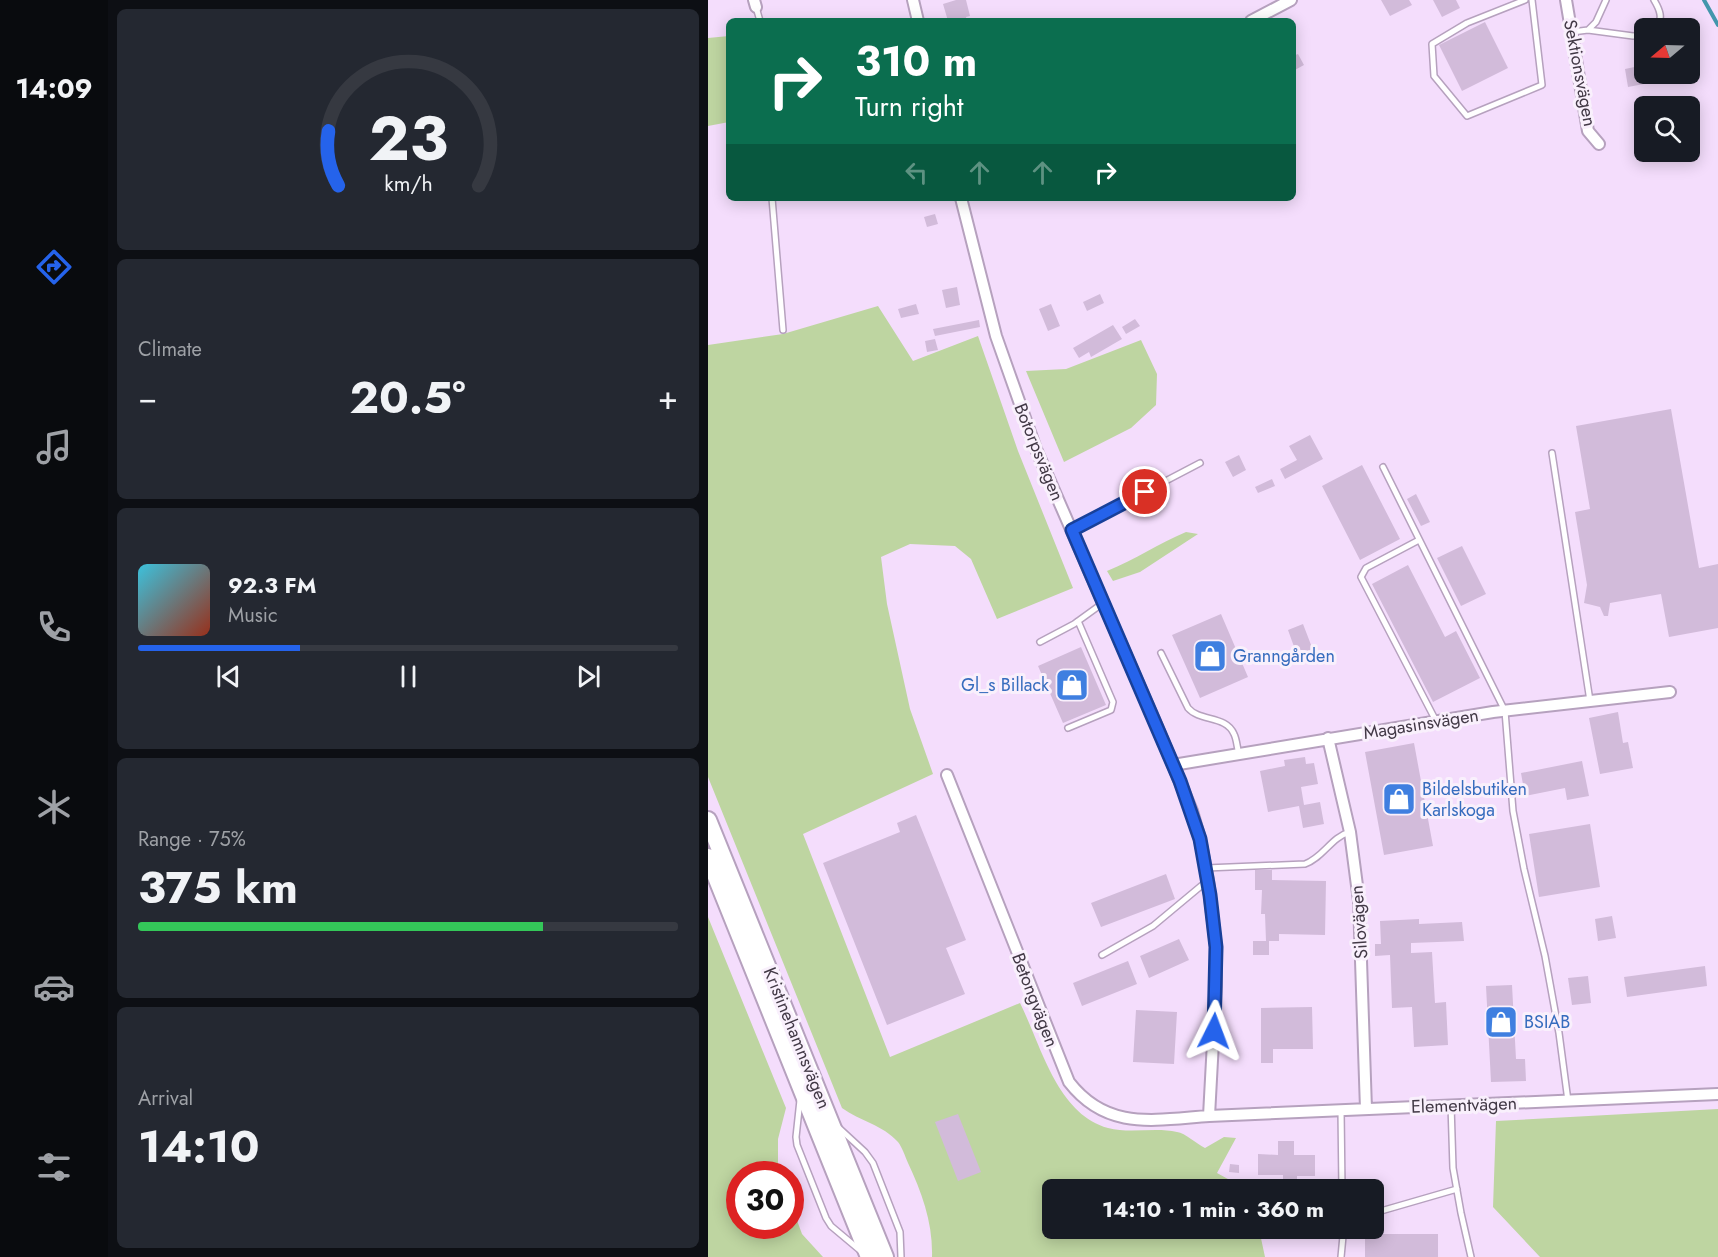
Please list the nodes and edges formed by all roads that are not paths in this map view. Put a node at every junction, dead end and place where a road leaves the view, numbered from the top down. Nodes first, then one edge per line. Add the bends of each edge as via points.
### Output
1 (913, 0) edge
2 (1291, 0) edge
3 (1526, 0) edge
4 (1532, 0) edge
5 (1566, 0) edge
6 (1606, 0) edge
7 (1654, 0) edge
8 (917, 18) edge
9 (1257, 18) edge
10 (1661, 18) edge
11 (1588, 30) junction
12 (1572, 32) junction
13 (1634, 36) edge
14 (1599, 144) dead end
15 (772, 201) edge
16 (962, 201) edge
17 (783, 330) dead end
18 (1552, 453) dead end
19 (1200, 463) dead end
20 (1383, 467) dead end
21 (1072, 530) junction
22 (1419, 540) junction
23 (1103, 603) junction
24 (1078, 621) junction
25 (1040, 642) dead end
26 (1161, 652) dead end
27 (1670, 692) dead end
28 (1590, 701) junction
29 (1505, 711) junction
30 (1436, 721) junction
31 (1068, 729) dead end
32 (1328, 738) junction
33 (1239, 754) junction
34 (1173, 765) junction
35 (947, 775) dead end
36 (708, 820) edge
37 (1350, 832) junction
38 (708, 857) edge
39 (1206, 868) junction
40 (1208, 880) junction
41 (1102, 955) dead end
42 (802, 1090) junction
43 (1718, 1094) edge
44 (1568, 1101) junction
45 (1451, 1106) junction
46 (1366, 1109) junction
47 (1341, 1110) junction
48 (1209, 1116) junction
49 (831, 1122) junction
50 (1342, 1179) edge
51 (1457, 1190) junction
52 (1384, 1210) edge
53 (1343, 1239) edge
54 (868, 1257) edge
55 (885, 1257) edge
56 (901, 1257) edge
57 (1341, 1257) edge
58 (1471, 1257) edge

1 - 8 street
2 - 9 street
3 - 4 lane via 1467,23 1432,44 1434,76 1467,116 1542,85
5 - 12 street, Sektionsvägen
6 - 11 lane
7 - 10 lane
11 - 12 lane
11 - 13 lane
12 - 14 street, Sektionsvägen via 1588,131
15 - 17 lane
16 - 21 street, Botorpsvägen via 1007,369 1036,449
18 - 28 lane
19 - 21 lane
20 - 22 lane
21 - 23 street, Botorpsvägen
22 - 29 lane
22 - 30 lane via 1366,568 1362,577
23 - 24 lane
23 - 34 street, Botorpsvägen
24 - 25 lane
24 - 31 lane via 1113,706
26 - 33 lane via 1188,708 1194,715 1228,726 1234,733
27 - 28 street, Magasinsvägen
28 - 29 street, Magasinsvägen
29 - 30 street, Magasinsvägen
29 - 44 lane via 1513,811 1545,956
30 - 32 street, Magasinsvägen
32 - 33 street, Magasinsvägen
32 - 37 street, Silovägen
33 - 34 street, Magasinsvägen
34 - 39 street, Botorpsvägen via 1191,811
35 - 48 street, Betongvägen via 1069,1082 1093,1107 1129,1119
36 - 49 highway, Kristinehamnsvägen
37 - 39 lane via 1340,834 1314,861 1305,864
37 - 46 street, Silovägen via 1361,931
38 - 42 highway, Kristinehamnsvägen
39 - 40 street, Botorpsvägen
40 - 41 lane via 1153,926
40 - 48 street, Botorpsvägen via 1216,947
42 - 54 highway, Kristinehamnsvägen
42 - 54 lane via 797,1145 831,1226
43 - 44 street, Elementvägen
44 - 45 street, Elementvägen
45 - 46 street, Elementvägen
45 - 51 lane
46 - 47 street, Elementvägen
47 - 48 street, Elementvägen
47 - 50 lane
49 - 55 highway, Kristinehamnsvägen
49 - 56 lane via 873,1163 900,1232
51 - 52 lane
51 - 58 lane
53 - 57 lane

